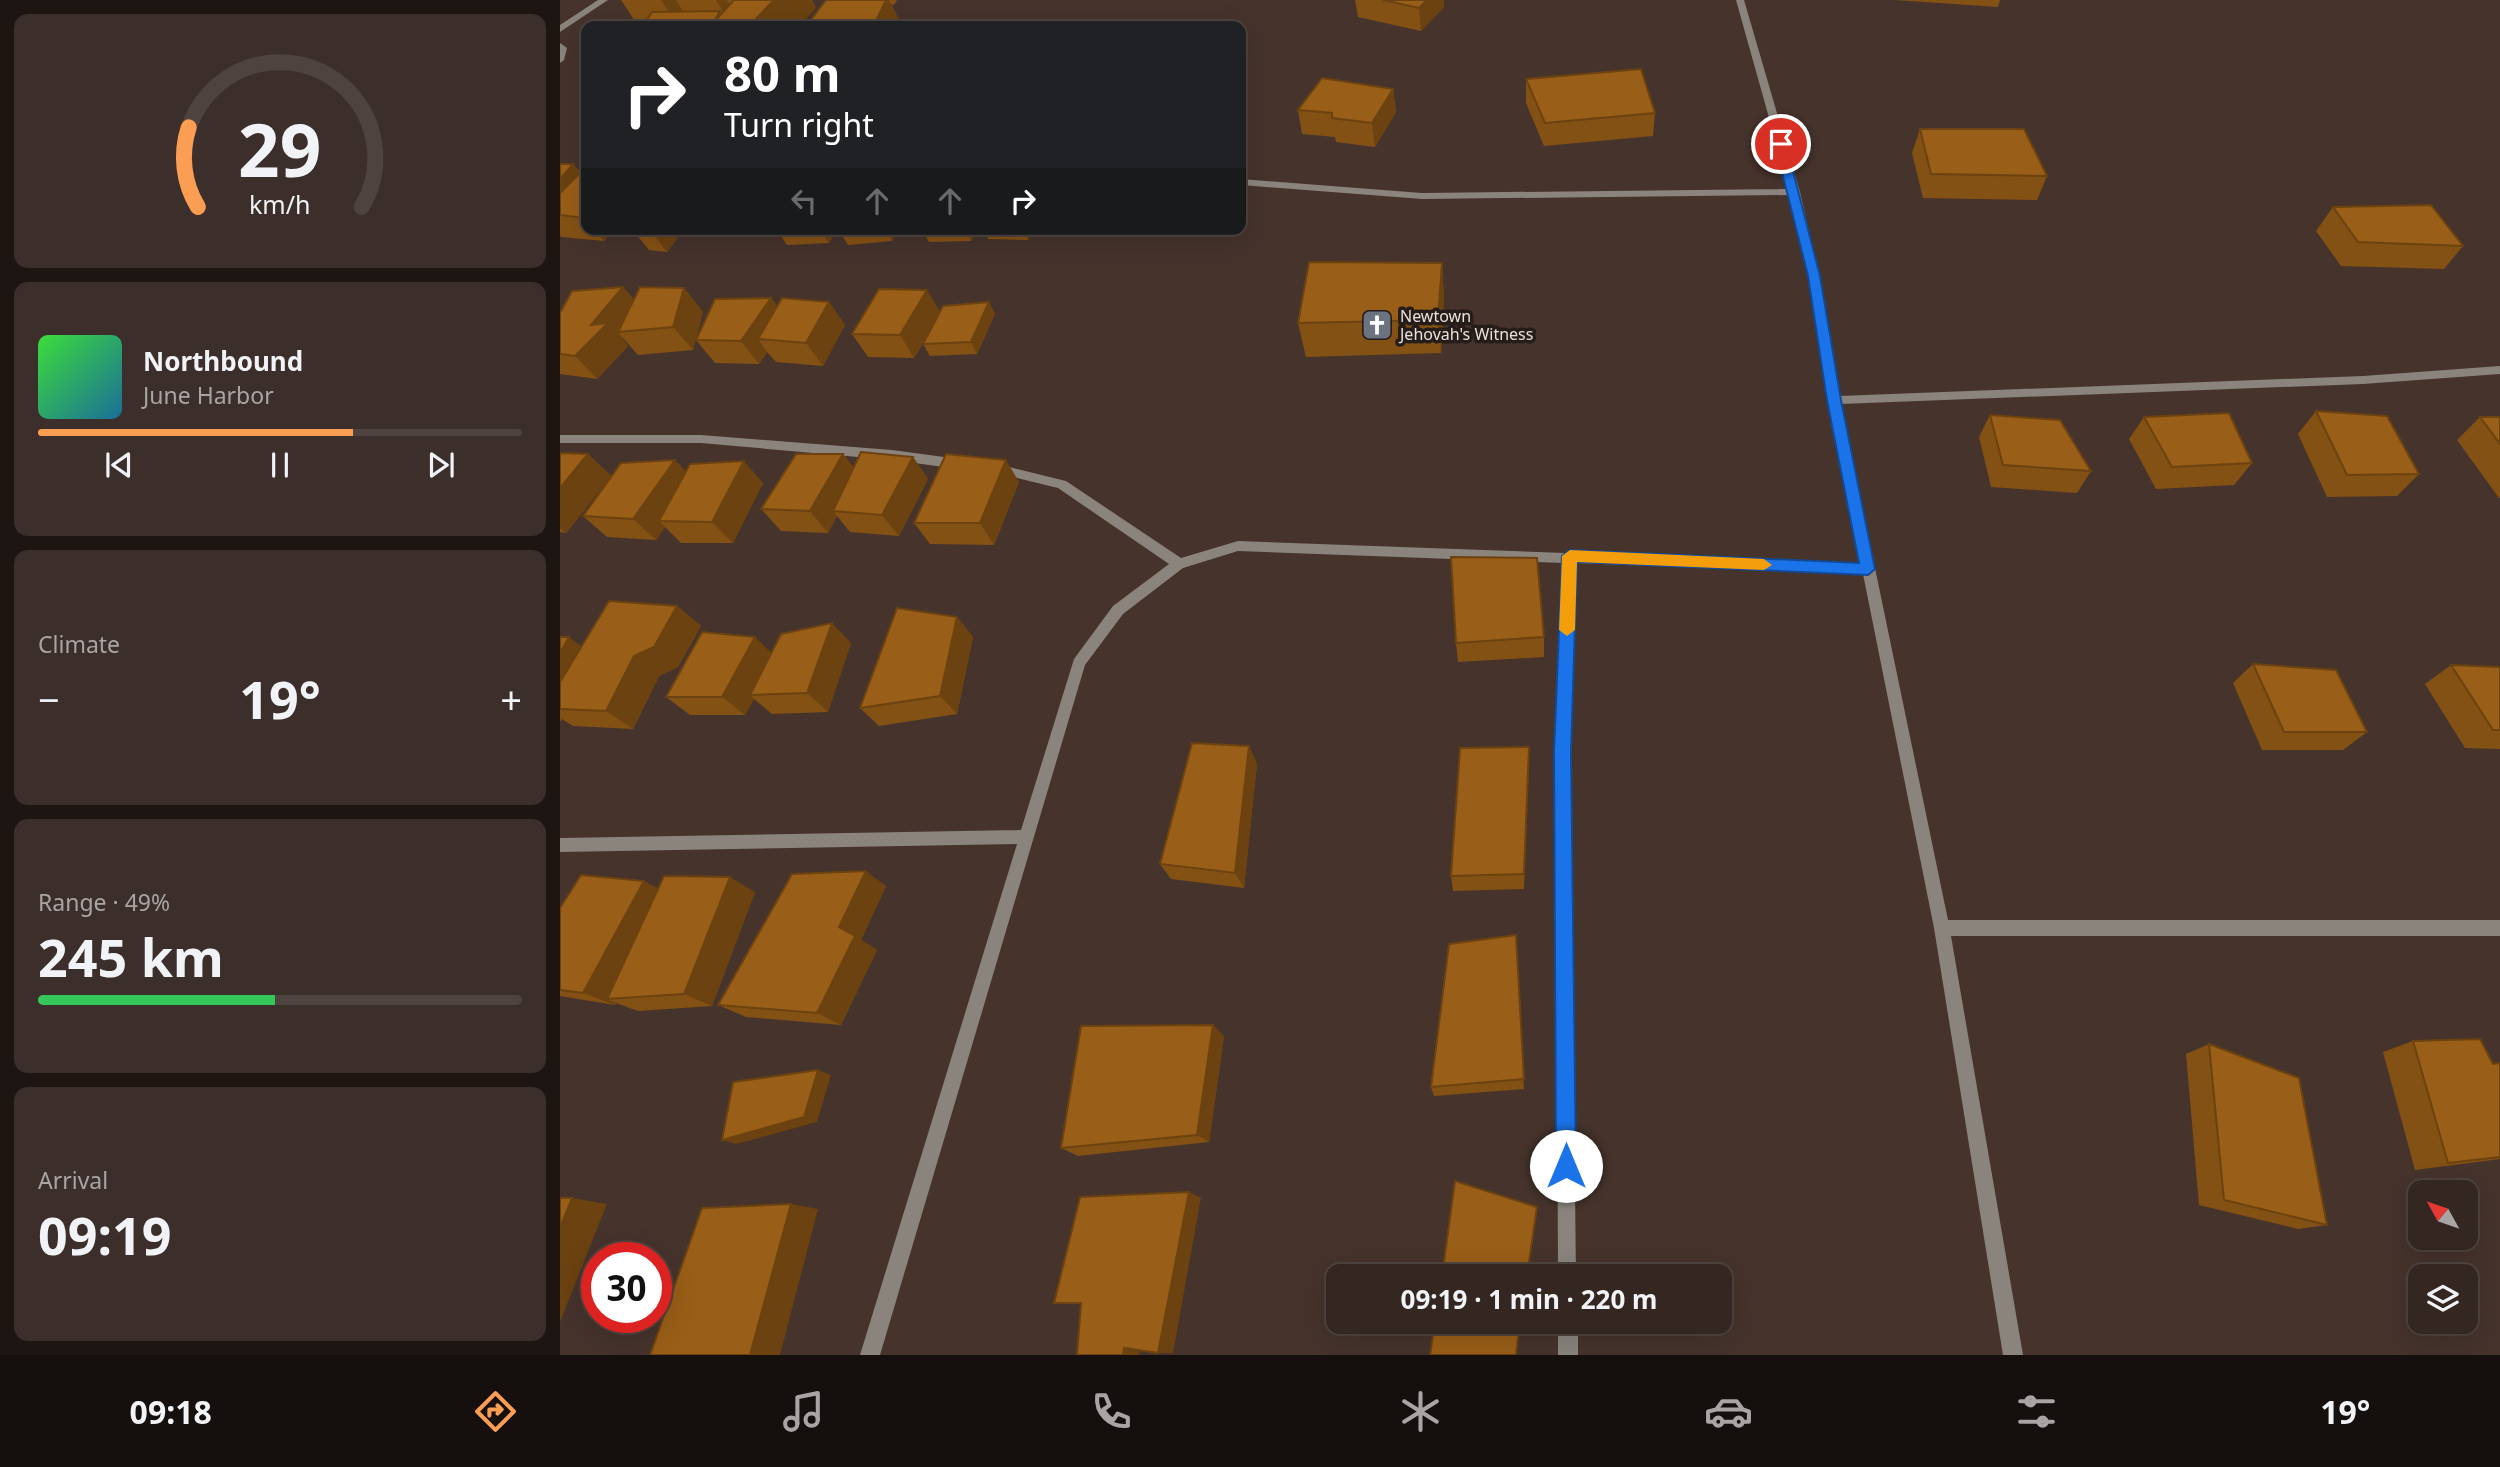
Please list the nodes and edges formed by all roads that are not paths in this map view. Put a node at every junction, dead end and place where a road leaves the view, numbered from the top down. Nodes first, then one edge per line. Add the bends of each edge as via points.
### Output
1 (604, 0) edge
2 (1740, 0) edge
3 (560, 29) edge
4 (560, 46) edge
5 (560, 60) edge
6 (560, 173) edge
7 (581, 173) edge
8 (1246, 182) edge
9 (1795, 192) junction
10 (2500, 370) edge
11 (1834, 400) junction
12 (560, 439) edge
13 (975, 466) edge
14 (989, 468) edge
15 (1570, 556) junction
16 (1179, 564) junction
17 (1868, 569) junction
18 (1026, 837) junction
19 (560, 845) edge
20 (1942, 928) junction
21 (2500, 928) edge
22 (1567, 1264) edge
23 (1568, 1334) edge
24 (870, 1355) edge
25 (1568, 1355) edge
26 (2013, 1355) edge

1 - 3 street
2 - 9 street
4 - 5 street
6 - 7 street
8 - 9 street via 1422,196
9 - 11 street
10 - 11 street via 2363,380
11 - 17 street
12 - 13 street via 701,439
14 - 16 street via 1062,484
15 - 16 street via 1238,546
15 - 17 street
15 - 22 street via 1563,752
16 - 18 street via 1118,610 1079,663
17 - 20 street
18 - 19 street
18 - 24 street
20 - 21 street
20 - 26 street
23 - 25 street

